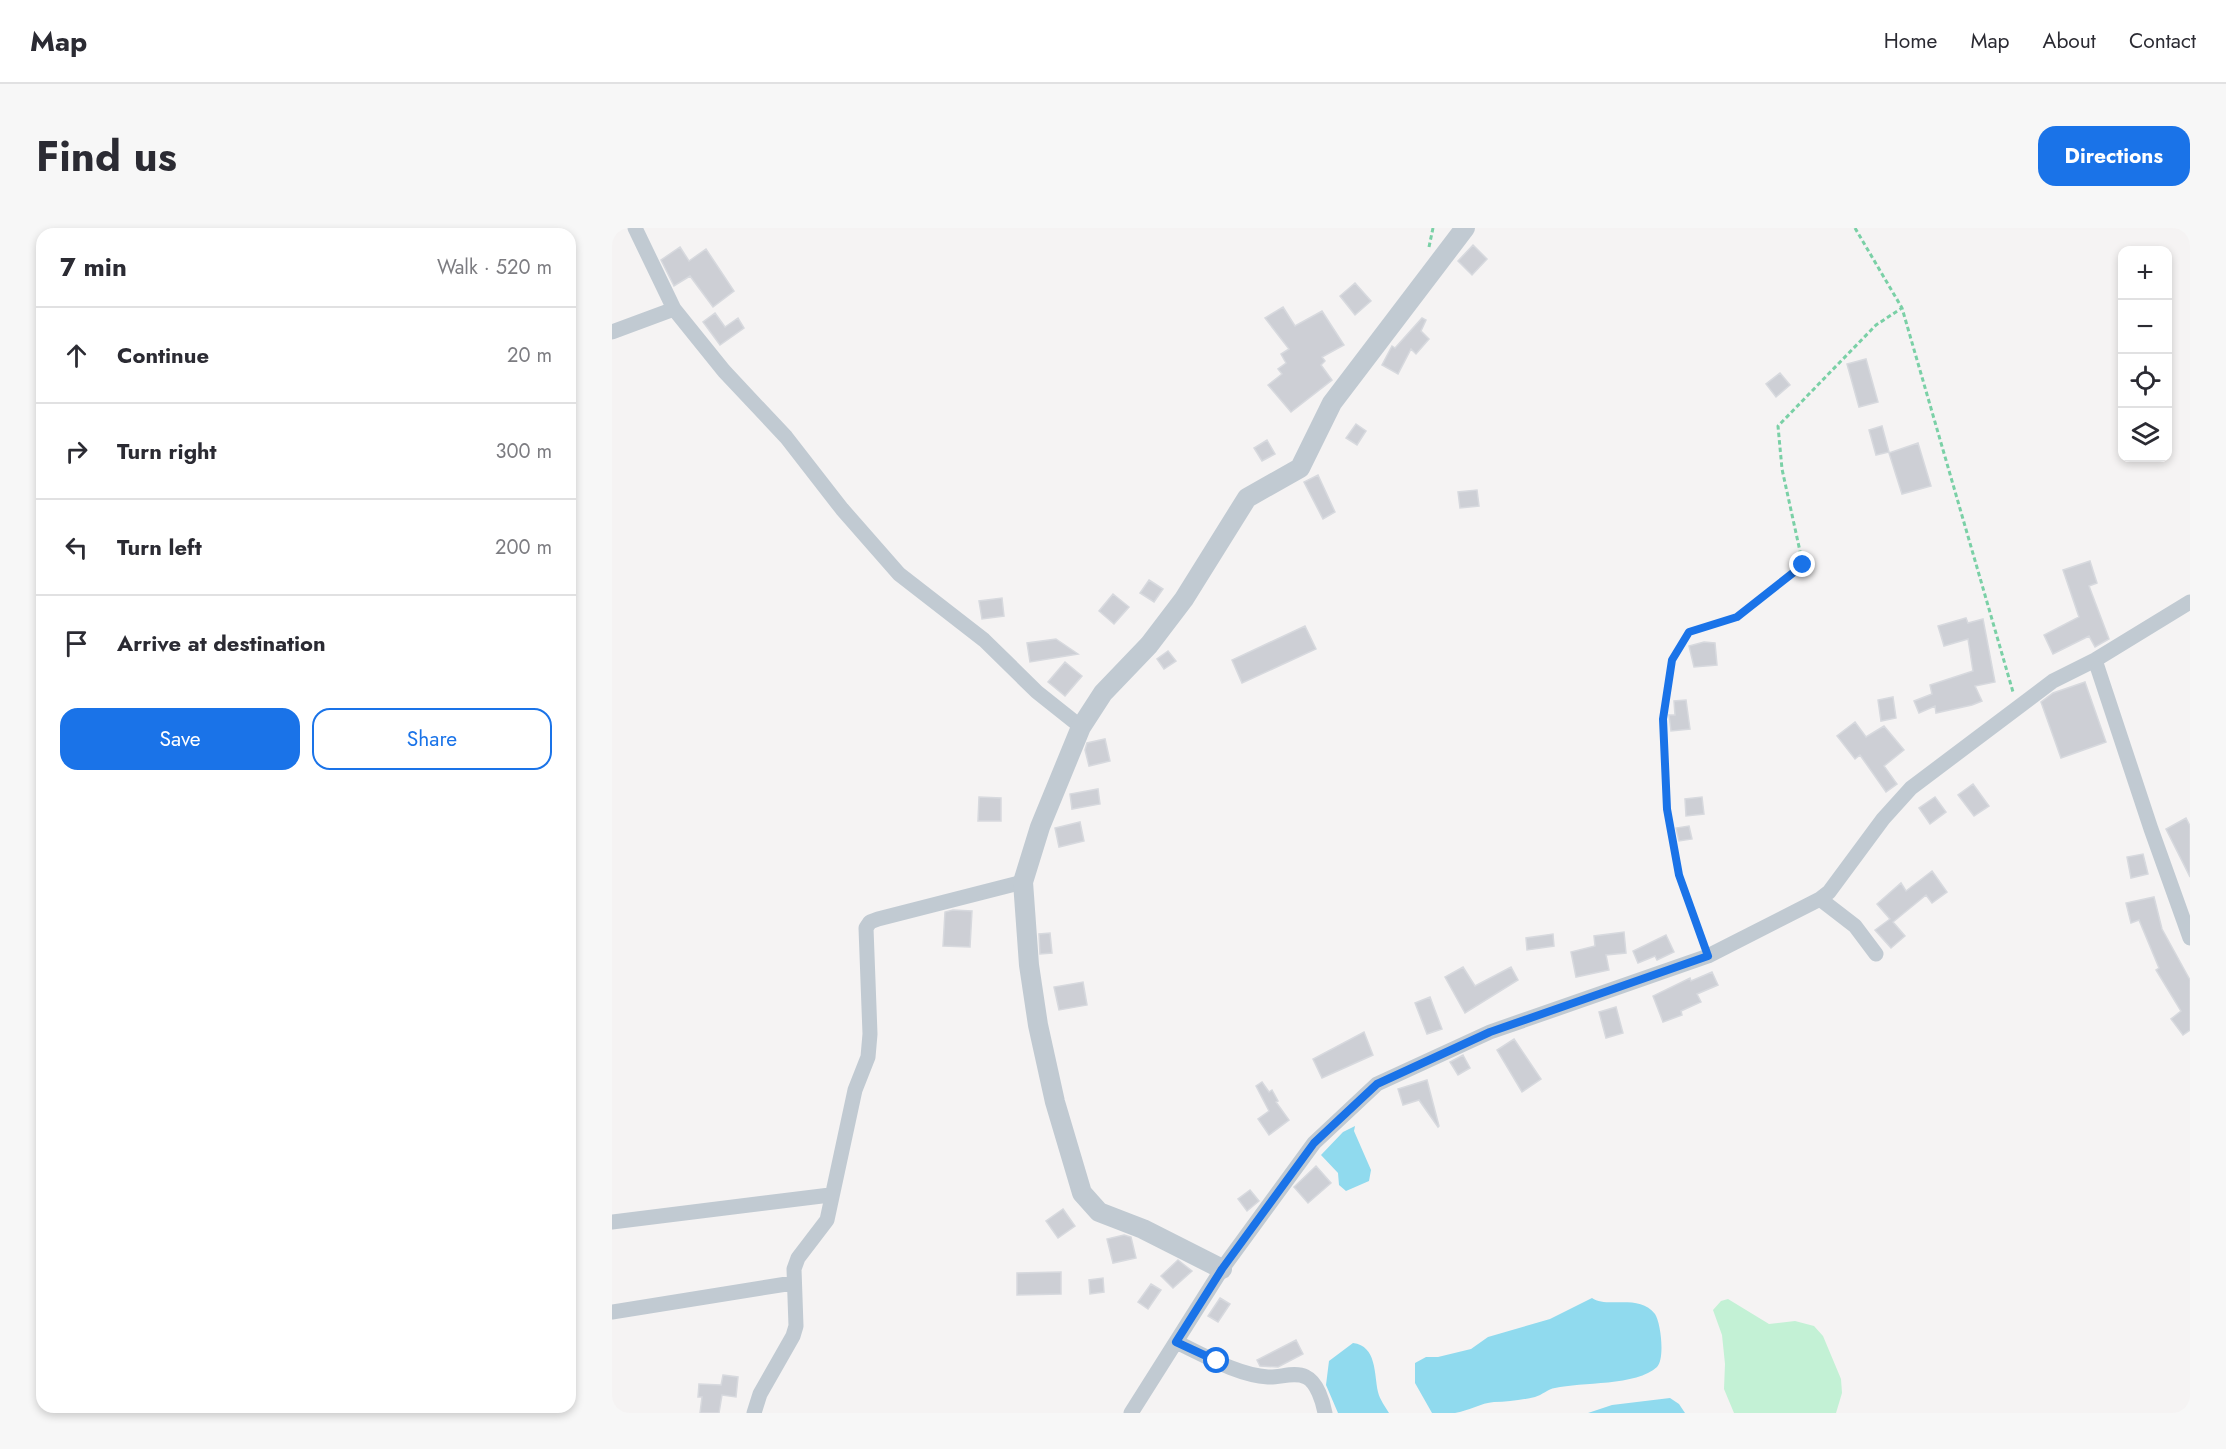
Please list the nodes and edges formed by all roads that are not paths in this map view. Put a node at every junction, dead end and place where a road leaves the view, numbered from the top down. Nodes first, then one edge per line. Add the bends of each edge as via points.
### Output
1 (635, 228) edge
2 (1465, 228) edge
3 (674, 309) junction
4 (612, 332) edge
5 (2190, 602) edge
6 (2095, 660) junction
7 (1081, 727) junction
8 (1023, 882) junction
9 (1820, 899) junction
10 (2190, 938) edge
11 (1876, 954) dead end
12 (830, 1195) junction
13 (612, 1222) edge
14 (1222, 1269) junction
15 (793, 1283) junction
16 (612, 1312) edge
17 (1176, 1342) junction
18 (754, 1413) edge
19 (1131, 1413) edge
20 (1325, 1413) edge

1 - 3 street
2 - 7 street via 1332,403 1300,468 1247,498 1184,599 1149,645 1103,693
3 - 4 street
3 - 7 street via 899,574 984,640 1037,692
5 - 6 street
6 - 9 street via 2053,681 1911,788
6 - 10 street
7 - 8 street via 1040,827
8 - 12 street via 870,922 866,928 868,1057 855,1090
8 - 14 street via 1038,1025 1055,1102 1082,1193 1099,1212 1143,1229
9 - 11 street via 1855,926
9 - 14 street via 1708,956 1490,1032 1377,1084 1314,1143
12 - 13 street
12 - 15 street via 826,1220 798,1258
14 - 17 street
15 - 16 street
15 - 18 street via 796,1326
17 - 19 street
17 - 20 street via 1251,1374 1306,1377 1314,1383

